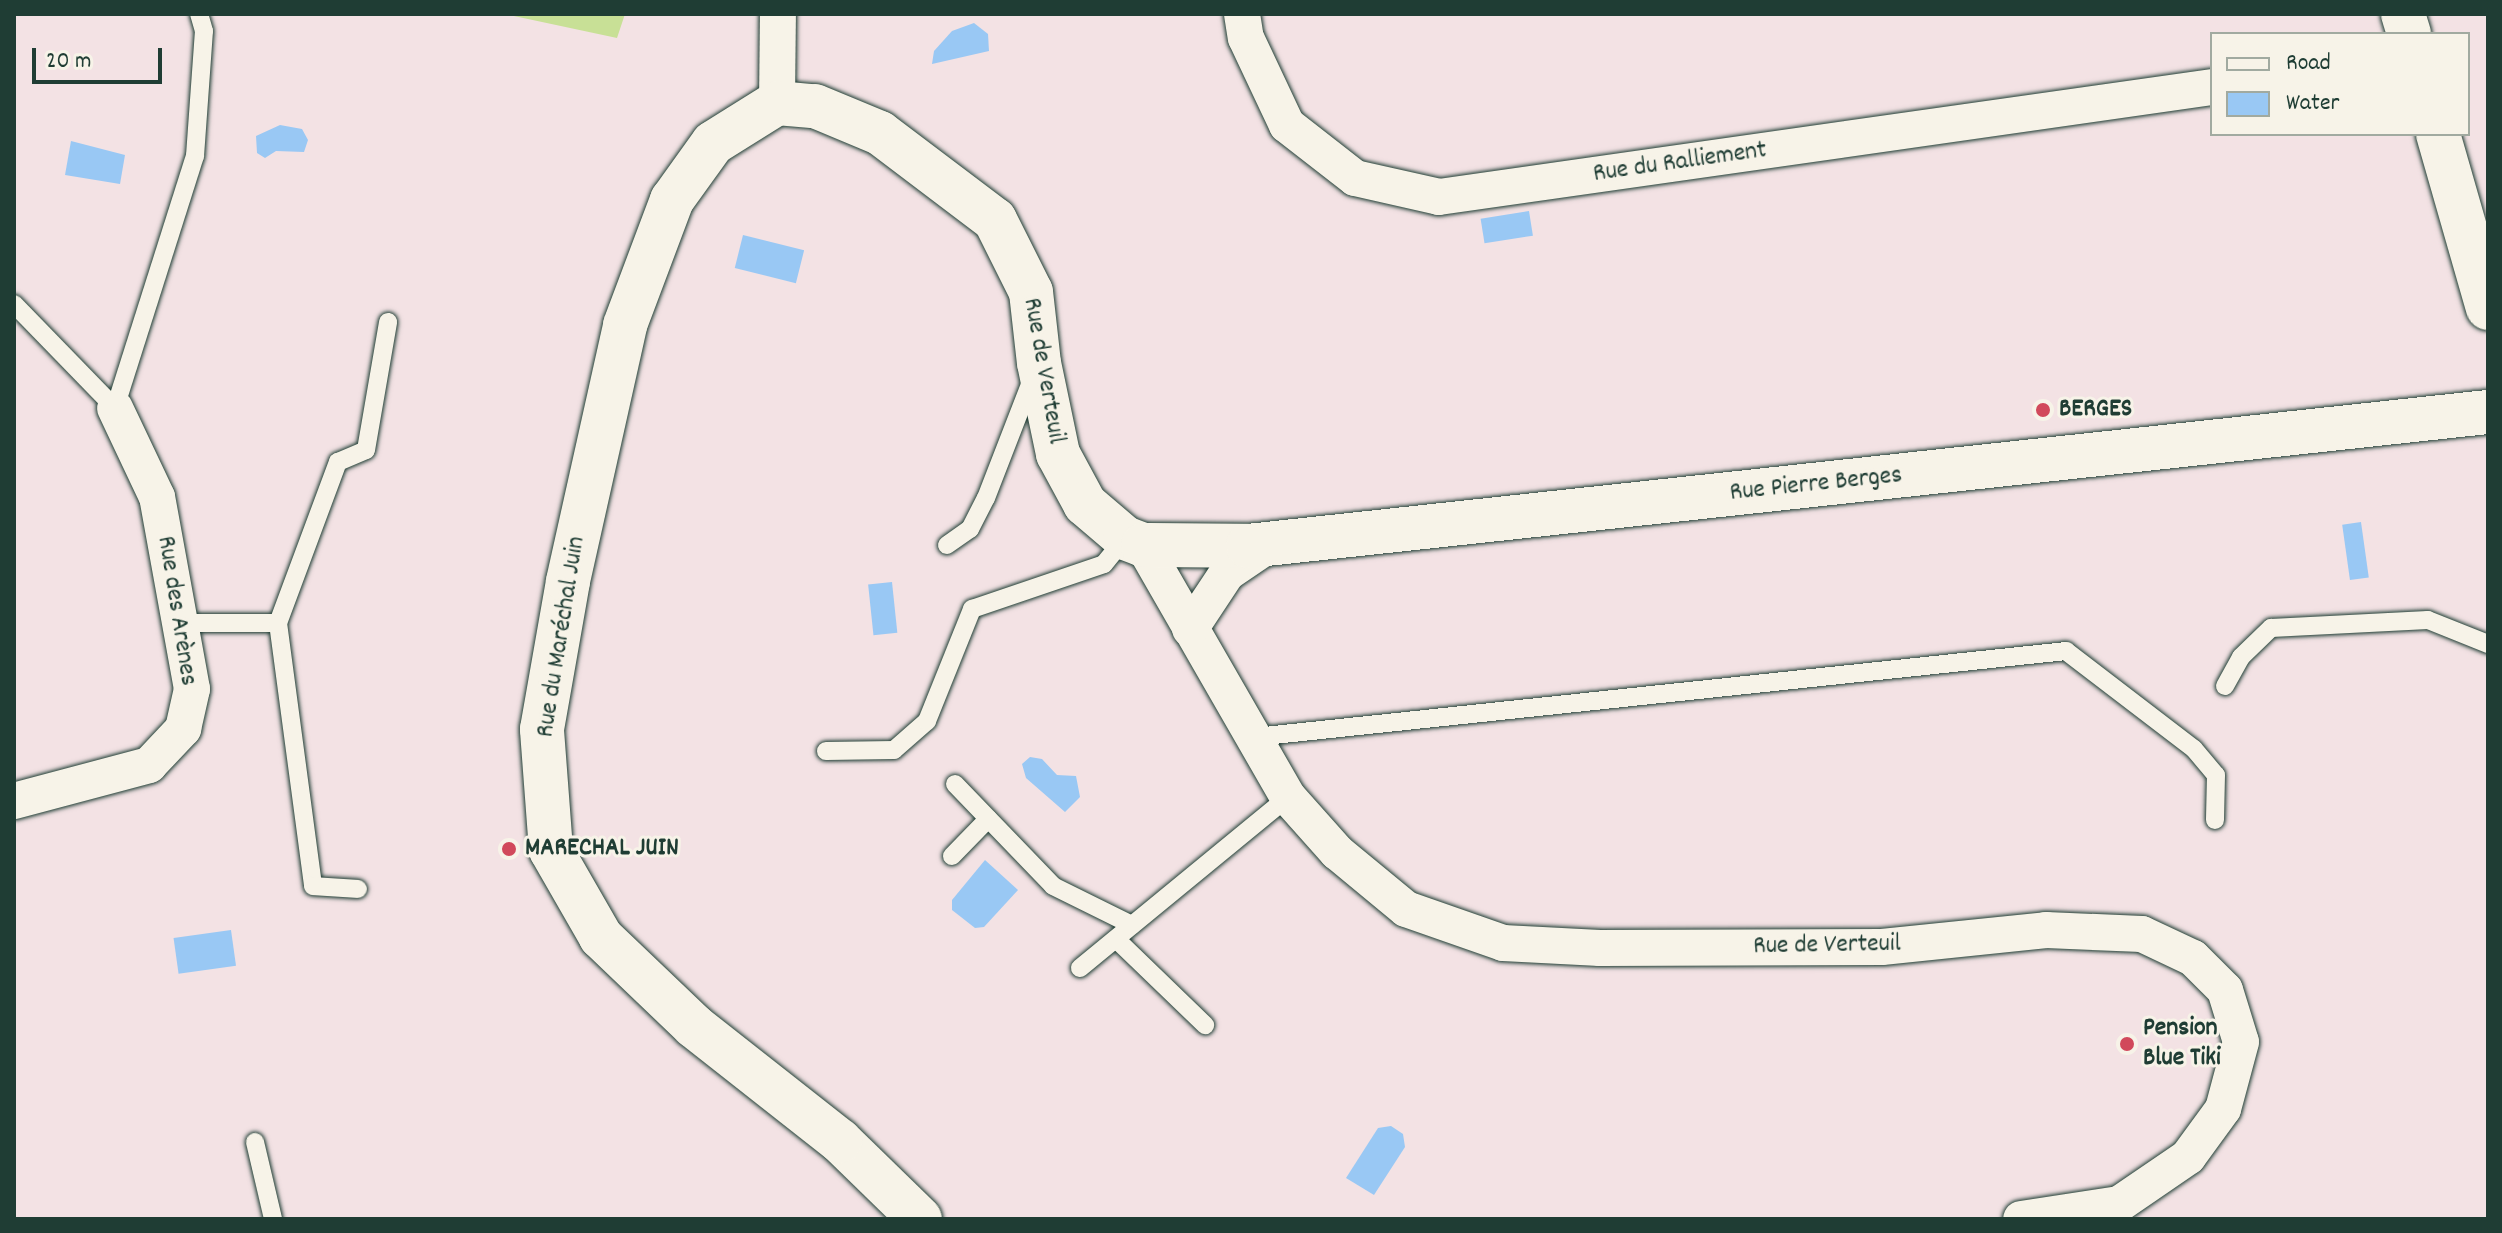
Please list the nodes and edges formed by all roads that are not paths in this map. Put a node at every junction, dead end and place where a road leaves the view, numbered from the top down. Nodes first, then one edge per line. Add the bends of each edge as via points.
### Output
1 (199, 14) edge
2 (778, 14) edge
3 (1242, 14) edge
4 (2210, 87) edge
5 (777, 103) junction
6 (2439, 136) edge
7 (14, 304) edge
8 (2488, 308) edge
9 (388, 322) dead end
10 (1039, 363) junction
11 (115, 408) junction
12 (2488, 412) edge
13 (1134, 541) junction
14 (1270, 544) junction
15 (947, 545) dead end
16 (182, 623) junction
17 (278, 623) junction
18 (1190, 629) junction
19 (2488, 644) edge
20 (2225, 686) dead end
21 (1255, 737) junction
22 (826, 751) dead end
23 (955, 784) dead end
24 (1288, 797) junction
25 (14, 801) edge
26 (988, 819) junction
27 (2215, 820) dead end
28 (952, 856) dead end
29 (358, 889) dead end
30 (1132, 925) junction
31 (1116, 939) junction
32 (1080, 968) dead end
33 (1205, 1025) dead end
34 (255, 1142) dead end
35 (273, 1219) edge
36 (920, 1219) edge
37 (2021, 1219) edge

1 - 11 lane via 204,31 195,156
2 - 5 street
3 - 4 street, Rue du Ralliement via 1246,38 1287,125 1355,178 1439,197
5 - 10 street, Rue de Verteuil via 815,106 880,133 995,220 1031,292
5 - 36 street, Rue du Maréchal Juin via 713,143 672,200 625,325 568,581 542,729 551,850 601,937 694,1026 840,1141
6 - 8 street
7 - 11 lane
9 - 17 lane via 366,450 338,462
10 - 13 street, Rue de Verteuil via 1058,454 1085,504
10 - 15 lane via 986,498 970,529
11 - 16 street, Rue des Arènes via 157,497
12 - 14 street, Rue Pierre Berges
13 - 14 street, Rue Pierre Berges
13 - 18 street, Rue de Verteuil
13 - 22 lane via 1104,564 972,609 927,721 894,750
14 - 18 street via 1227,573
16 - 17 lane
16 - 25 street, Rue des Arènes via 192,689 183,729 175,738 149,765
17 - 29 lane via 313,886
18 - 21 street, Rue de Verteuil
19 - 20 lane via 2428,620 2271,628 2241,657
21 - 24 street, Rue de Verteuil
21 - 27 lane via 2066,651 2194,749 2216,775
23 - 26 lane
24 - 30 lane
24 - 37 street, Rue de Verteuil via 1337,852 1406,909 1503,943 1882,947 2046,930 2142,934 2193,958 2225,990 2241,1042 2223,1109 2188,1157 2119,1204
26 - 28 lane
26 - 30 lane via 1053,886
30 - 31 lane
31 - 32 lane
31 - 33 lane
34 - 35 lane

